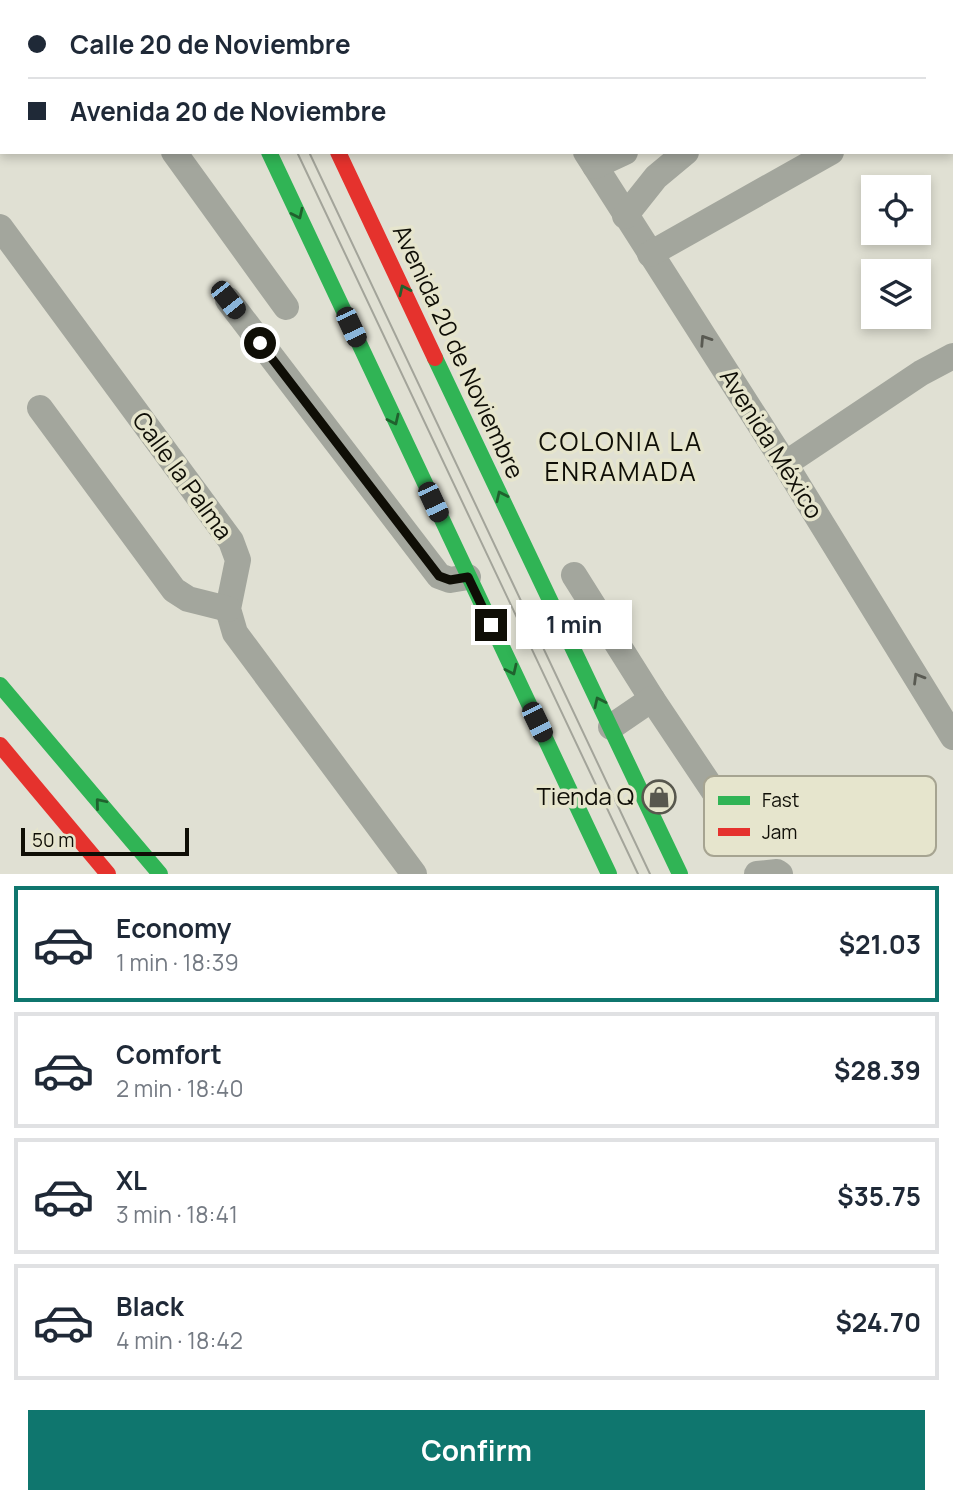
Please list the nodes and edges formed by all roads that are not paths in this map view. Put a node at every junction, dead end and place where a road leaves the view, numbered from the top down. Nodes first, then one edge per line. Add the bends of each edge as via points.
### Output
1 (175, 154) edge
2 (269, 154) edge
3 (339, 154) edge
4 (615, 154) edge
5 (684, 154) edge
6 (827, 154) edge
7 (590, 159) edge
8 (625, 216) junction
9 (0, 227) edge
10 (650, 254) junction
11 (228, 300) dead end
12 (286, 307) dead end
13 (953, 356) edge
14 (40, 408) dead end
15 (785, 464) junction
16 (574, 575) dead end
17 (468, 577) junction
18 (228, 609) junction
19 (0, 685) edge
20 (652, 699) junction
21 (611, 727) junction
22 (953, 737) edge
23 (0, 745) edge
24 (704, 777) edge
25 (136, 846) junction
26 (604, 872) edge
27 (104, 873) edge
28 (160, 874) edge
29 (414, 874) edge
30 (680, 874) edge
31 (757, 874) edge
32 (780, 874) edge

1 - 12 street
2 -> 17 main road
21 -> 3 main road, Avenida 20 de Noviembre
4 - 7 street
5 - 8 street via 656,177
6 - 10 street
7 - 8 street, Avenida México
8 - 10 street, Avenida México
9 - 18 street, Calle la Palma via 231,541 238,560
15 -> 10 street, Avenida México
11 - 17 street via 439,576 450,580
13 - 15 street via 920,373
14 - 18 street via 174,590
22 -> 15 street, Avenida México
16 - 20 street
17 -> 26 main road
18 - 29 street via 235,633
25 -> 19 main road
20 - 21 street
20 - 24 street
21 - 30 main road, Avenida 20 de Noviembre
23 - 27 main road
25 - 27 street
25 - 28 main road
31 - 32 street

